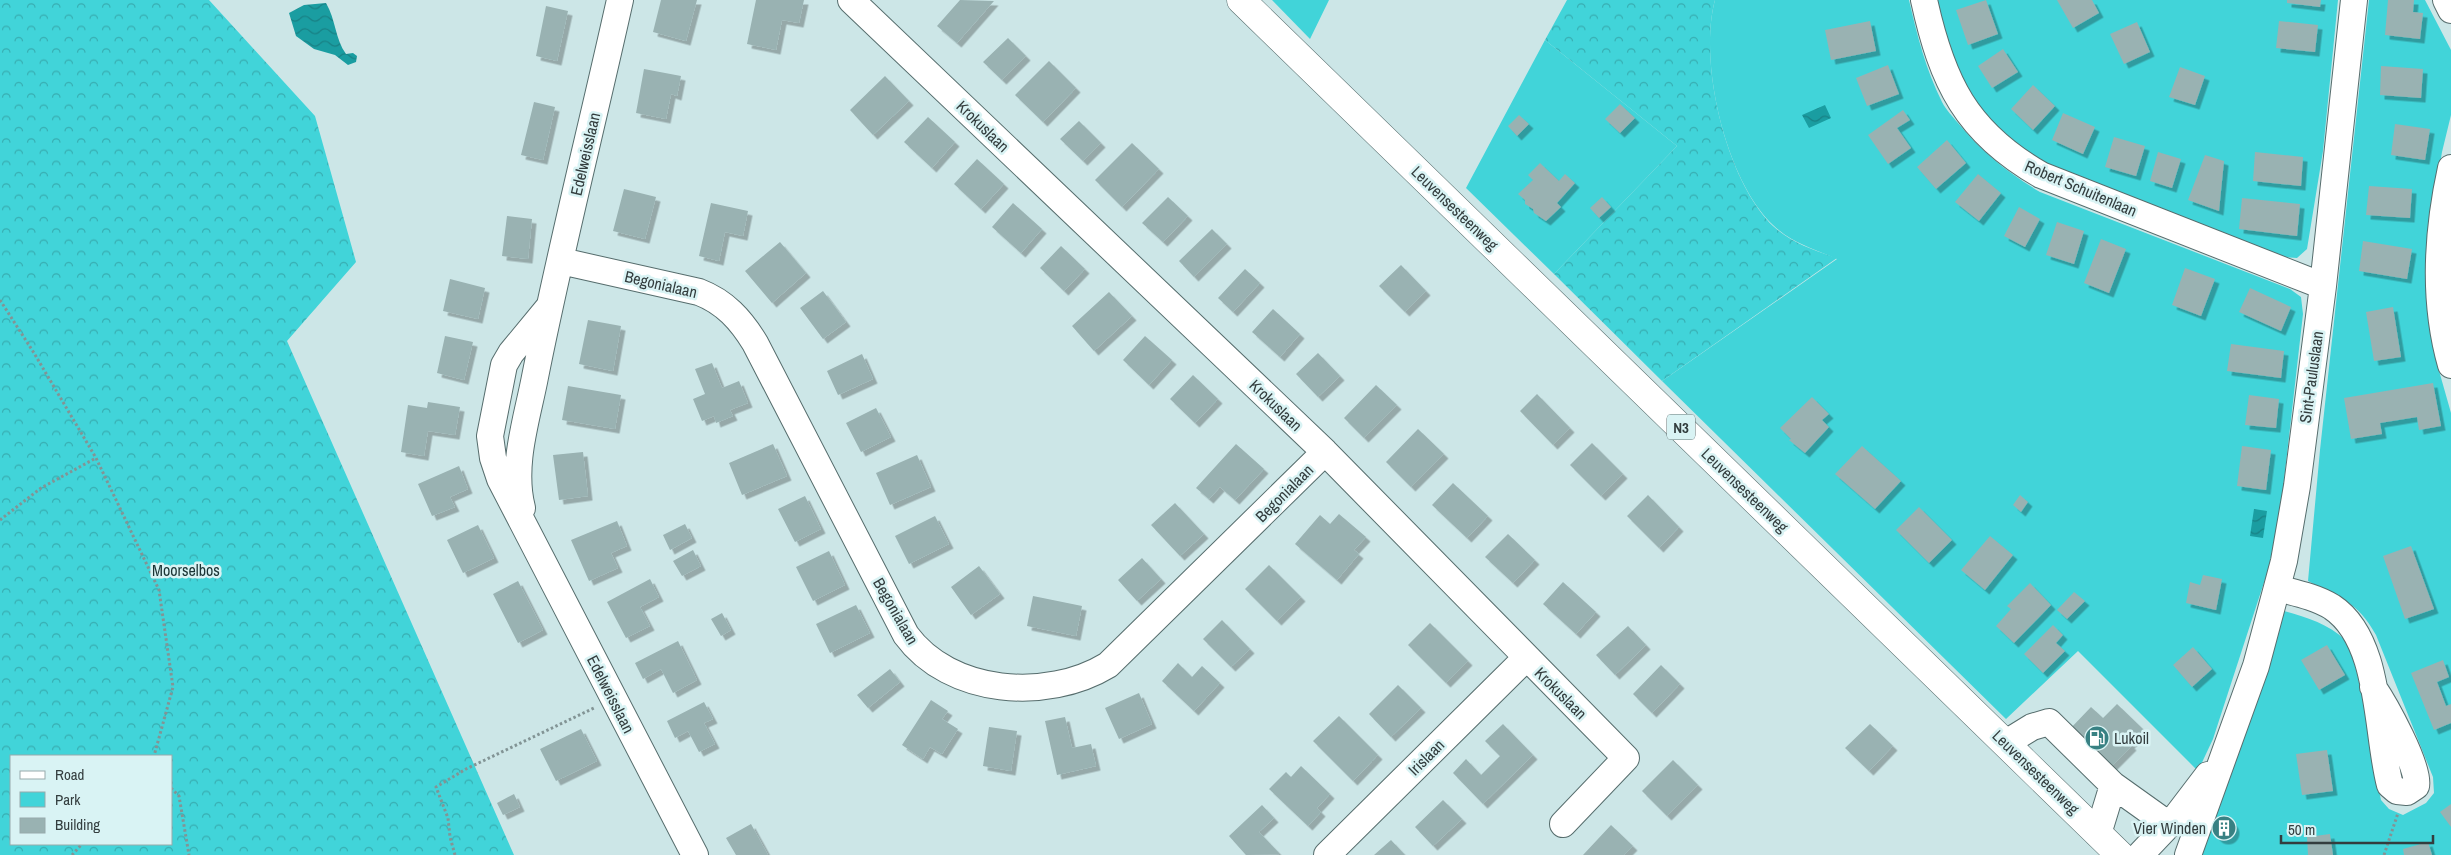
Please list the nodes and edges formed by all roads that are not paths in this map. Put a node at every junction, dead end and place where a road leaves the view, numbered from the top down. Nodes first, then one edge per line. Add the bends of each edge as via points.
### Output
1 (620, 0) edge
2 (851, 0) edge
3 (1241, 0) edge
4 (1924, 0) edge
5 (2354, 0) edge
6 (2446, 0) edge
7 (2451, 10) edge
8 (2451, 168) edge
9 (561, 261) junction
10 (2324, 286) junction
11 (550, 307) junction
12 (2451, 365) edge
13 (502, 372) junction
14 (534, 385) junction
15 (491, 423) junction
16 (525, 430) junction
17 (1325, 452) junction
18 (528, 532) junction
19 (2277, 588) junction
20 (1526, 658) junction
21 (2006, 742) junction
22 (2229, 745) junction
23 (2113, 785) junction
24 (2405, 792) road end
25 (1563, 824) dead end
26 (2169, 825) junction
27 (2098, 834) junction
28 (695, 855) edge
29 (1327, 855) edge
30 (2120, 855) edge
31 (2140, 855) edge
32 (2188, 855) edge

1 - 9 street, Edelweisslaan
2 - 17 street, Krokuslaan
3 - 21 main road, Leuvensesteenweg / N3
4 - 10 street, Robert Schuitenlaan via 1931,32 1956,95 1980,129 2001,149 2041,175
5 - 10 street, Sint-Pauluslaan
6 - 7 street
8 - 12 street via 2439,256 2440,309
9 - 11 street, Edelweisslaan
9 - 17 street, Begonialaan via 699,292 731,311 756,343 906,635 930,660 988,684 1030,688 1048,686 1077,680 1108,665
10 - 19 street, Sint-Pauluslaan via 2297,486
11 - 13 street, Edelweisslaan via 511,353
11 - 14 street, Edelweisslaan
13 - 14 street via 511,367 522,368 530,374
13 - 15 street, Edelweisslaan
14 - 16 street, Edelweisslaan
15 - 16 street via 496,433 506,438 516,437
15 - 18 street, Edelweisslaan via 491,449 496,469
16 - 18 street, Edelweisslaan via 518,480
17 - 20 street, Krokuslaan
18 - 28 street, Edelweisslaan
19 - 22 street, Sint-Pauluslaan via 2256,666
19 - 24 street via 2319,600 2351,625 2359,640 2373,687 2390,785 2397,792
20 - 25 street, Krokuslaan via 1626,758
20 - 29 street, Irislaan
21 - 23 street via 2032,727 2049,722
21 - 27 main road, Leuvensesteenweg / N3
22 - 26 street, Sint-Pauluslaan
22 - 32 street, Sint-Pauluslaan
23 - 26 street
23 - 27 street
26 - 31 street, Sint-Pauluslaan
27 - 30 main road, Leuvensesteenweg / N3

